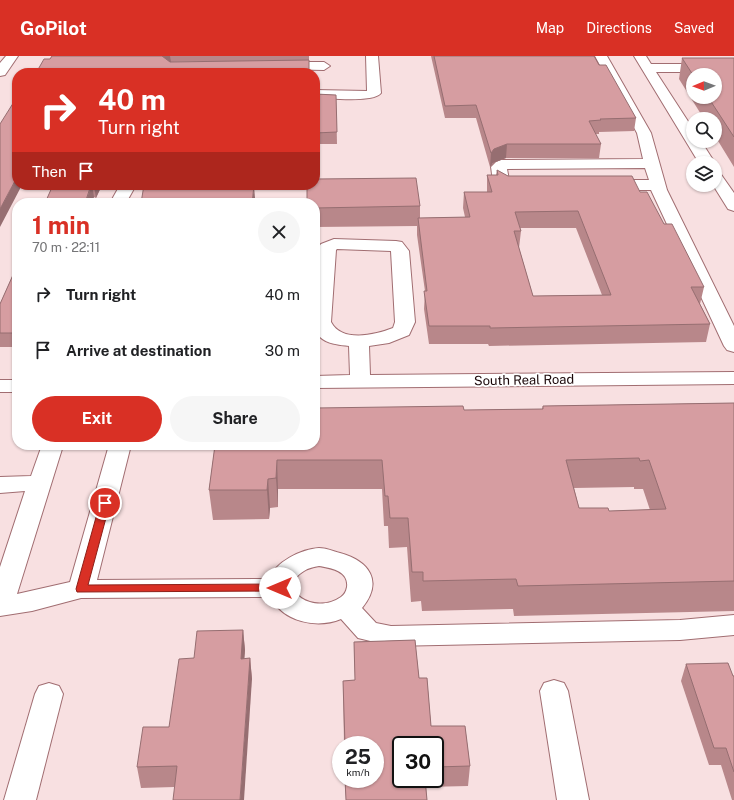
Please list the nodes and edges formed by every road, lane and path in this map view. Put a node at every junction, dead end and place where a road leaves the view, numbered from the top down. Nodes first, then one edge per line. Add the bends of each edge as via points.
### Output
1 (12, 56) edge
2 (372, 56) edge
3 (601, 56) edge
4 (640, 56) edge
5 (271, 66) edge
6 (279, 68) edge
7 (647, 68) junction
8 (734, 68) edge
9 (0, 72) edge
10 (320, 78) edge
11 (703, 156) edge
12 (651, 163) junction
13 (589, 185) edge
14 (657, 185) junction
15 (536, 186) edge
16 (722, 187) edge
17 (734, 206) edge
18 (359, 341) junction
19 (734, 346) edge
20 (734, 378) edge
21 (320, 382) edge
22 (360, 382) junction
23 (0, 386) edge
24 (12, 386) edge
25 (50, 450) edge
26 (119, 450) edge
27 (38, 483) junction
28 (0, 485) edge
29 (280, 588) junction
30 (81, 589) junction
31 (0, 606) edge
32 (344, 607) junction
33 (734, 625) edge
34 (554, 691) dead end
35 (49, 694) dead end
36 (20, 800) edge
37 (573, 800) edge

1 - 9 street
2 - 10 street via 374,93 369,95
3 - 12 street via 644,133
4 - 7 street
5 - 6 street
7 - 8 street
7 - 11 street
12 - 14 street
12 - 15 street via 506,164 499,168 502,183 513,186
13 - 14 street
14 - 19 street
16 - 17 street
18 - 18 street via 382,339 402,331 405,322 400,251 396,246 334,244 327,248 321,322 327,333 339,339
18 - 22 street
20 - 22 street, South Real Road
21 - 22 street, South Real Road
23 - 24 street
25 - 27 street
26 - 30 street
27 - 28 street
27 - 31 street
29 - 30 street
29 - 32 street via 283,599 293,608 306,613 322,615
29 - 32 street via 283,576 291,567 304,560 318,557 334,558 356,572 360,583 359,594
30 - 31 street
32 - 33 street via 368,631 391,636 680,630
34 - 37 street
35 - 36 street

